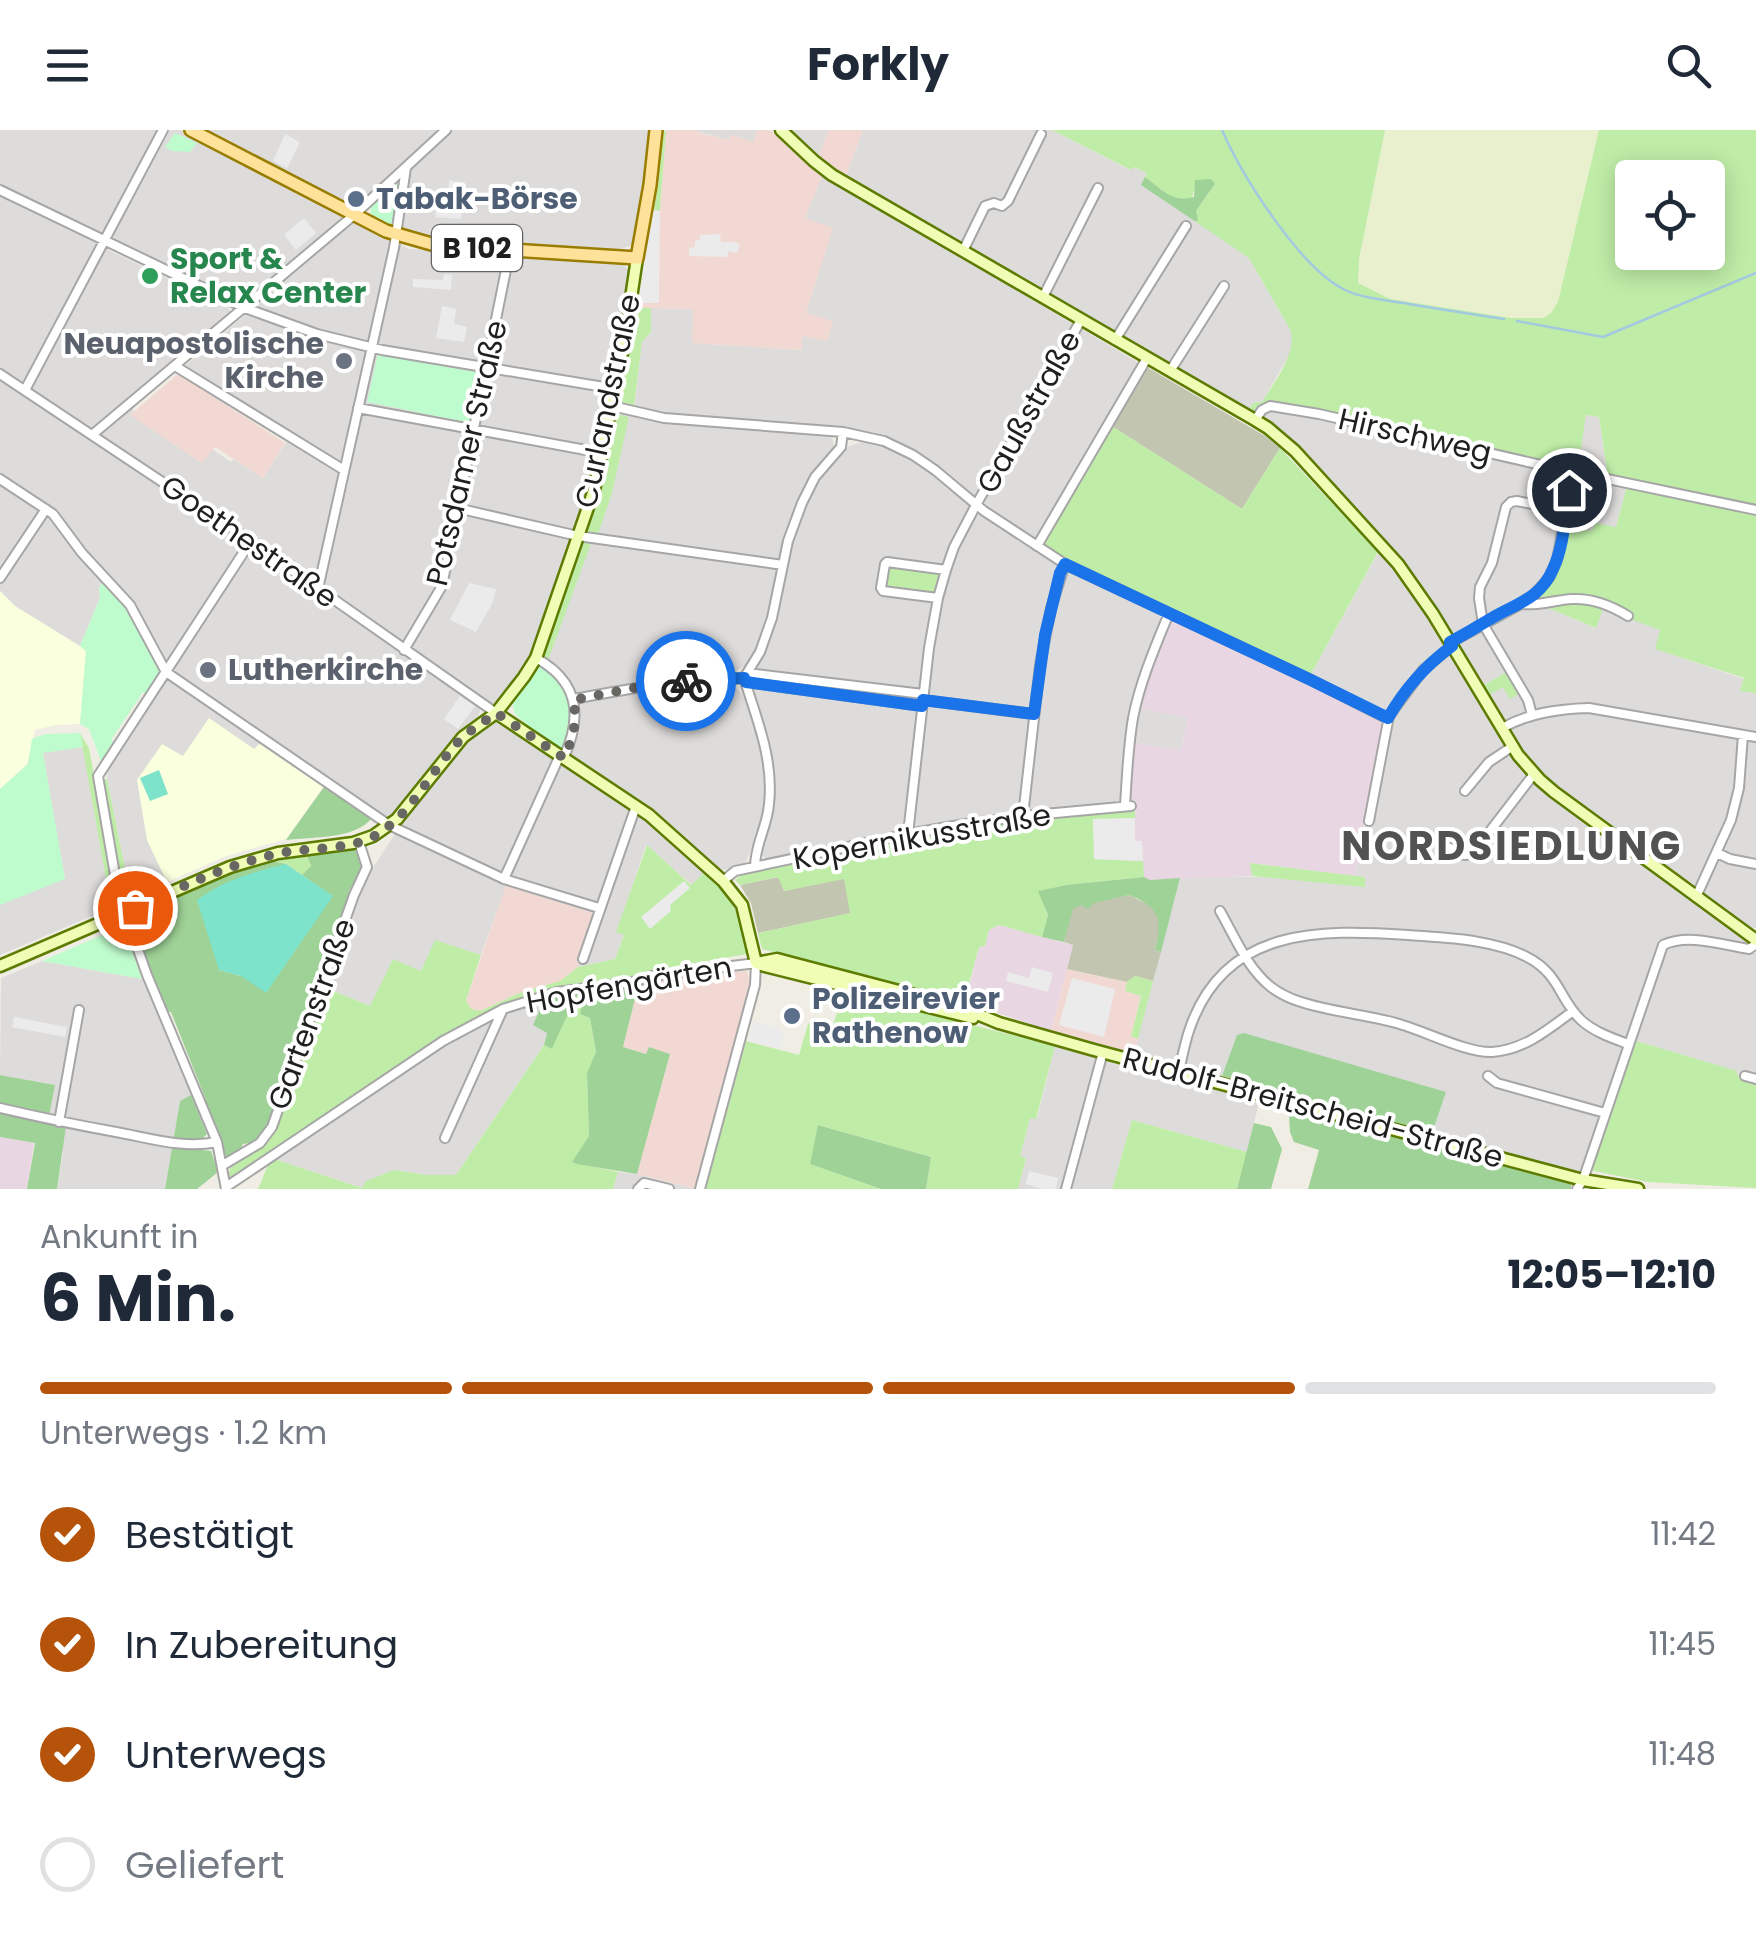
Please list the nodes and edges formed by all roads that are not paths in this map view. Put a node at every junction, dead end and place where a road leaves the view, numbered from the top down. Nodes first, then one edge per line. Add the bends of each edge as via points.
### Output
1 (164, 130) edge
2 (191, 130) edge
3 (446, 130) edge
4 (656, 130) edge
5 (780, 130) edge
6 (1041, 134) dead end
7 (406, 168) junction
8 (1098, 188) dead end
9 (0, 190) edge
10 (354, 215) junction
11 (1186, 226) dead end
12 (396, 236) junction
13 (104, 242) junction
14 (510, 250) junction
15 (964, 251) junction
16 (637, 258) junction
17 (1224, 286) dead end
18 (1043, 298) junction
19 (245, 308) junction
20 (1082, 320) junction
21 (1115, 340) junction
22 (372, 348) junction
23 (1147, 358) junction
24 (175, 366) junction
25 (487, 368) junction
26 (1170, 371) junction
27 (0, 374) edge
28 (616, 389) junction
29 (24, 390) junction
30 (612, 406) junction
31 (358, 408) junction
32 (1254, 420) junction
33 (474, 430) junction
34 (843, 432) junction
35 (92, 435) junction
36 (602, 453) junction
37 (344, 470) junction
38 (1573, 470) junction
39 (0, 480) edge
40 (976, 505) junction
41 (458, 508) junction
42 (46, 510) junction
43 (1756, 510) edge
44 (1566, 511) junction
45 (578, 536) junction
46 (251, 542) junction
47 (1037, 546) junction
48 (1065, 564) junction
49 (783, 565) junction
50 (946, 570) junction
51 (0, 578) edge
52 (318, 589) junction
53 (938, 598) junction
54 (1522, 604) junction
55 (1169, 613) junction
56 (1628, 616) dead end
57 (1483, 624) junction
58 (1451, 644) junction
59 (404, 650) junction
60 (536, 658) junction
61 (166, 672) junction
62 (746, 678) junction
63 (573, 700) junction
64 (923, 700) junction
65 (496, 713) junction
66 (1034, 714) junction
67 (1532, 715) junction
68 (1388, 718) junction
69 (1502, 728) junction
70 (1743, 734) junction
71 (1756, 737) edge
72 (1513, 746) junction
73 (562, 756) junction
74 (1534, 774) junction
75 (1465, 791) dead end
76 (636, 806) junction
77 (1023, 816) junction
78 (1368, 821) dead end
79 (389, 825) junction
80 (908, 834) junction
81 (359, 842) junction
82 (1450, 848) dead end
83 (1717, 854) junction
84 (1756, 864) edge
85 (755, 867) junction
86 (504, 879) junction
87 (724, 880) junction
88 (1696, 897) junction
89 (599, 908) junction
90 (1220, 910) dead end
91 (126, 913) junction
92 (1751, 932) edge
93 (1756, 942) edge
94 (1246, 956) junction
95 (583, 958) dead end
96 (756, 963) junction
97 (0, 966) edge
98 (503, 1009) junction
99 (79, 1010) dead end
100 (1574, 1010) junction
101 (1628, 1044) junction
102 (1103, 1052) junction
103 (1179, 1072) junction
104 (1488, 1076) dead end
105 (1745, 1076) dead end
106 (1756, 1079) edge
107 (0, 1108) edge
108 (1605, 1113) junction
109 (58, 1122) junction
110 (445, 1138) dead end
111 (217, 1142) junction
112 (223, 1165) junction
113 (1580, 1184) edge
114 (226, 1186) edge
115 (638, 1189) edge
116 (668, 1189) edge
117 (700, 1189) edge
118 (1066, 1189) edge
119 (1638, 1189) edge

1 - 13 street
2 - 10 main road, B 102
3 - 7 street
4 - 16 main road, Curlandstraße
5 - 15 street via 832,175
6 - 15 street via 1008,200 985,206
7 - 10 street
7 - 12 street
8 - 18 street
9 - 13 street
10 - 12 main road, B 102
10 - 19 street
11 - 21 street
12 - 14 main road, B 102
12 - 22 street
13 - 19 street
13 - 29 street
14 - 16 main road, B 102
14 - 25 street, Potsdamer Straße
15 - 18 street
16 - 28 street, Curlandstraße
17 - 26 street
18 - 20 street
19 - 22 street
19 - 24 street
20 - 21 street
20 - 40 street, Gaußstraße
21 - 23 street
22 - 25 street
22 - 31 street
23 - 26 street
23 - 47 street
24 - 35 street
24 - 37 street
25 - 28 street
25 - 33 street, Potsdamer Straße
26 - 32 street
27 - 29 street, Goethestraße
28 - 30 street, Curlandstraße
29 - 35 street, Goethestraße
30 - 34 street via 664,418
30 - 36 street, Curlandstraße
31 - 33 street
31 - 37 street
32 - 38 street, Hirschweg via 1270,406
32 - 58 street via 1284,441 1369,530
33 - 36 street
33 - 41 street, Potsdamer Straße
34 - 40 street via 912,455
34 - 49 street via 841,448 802,503
35 - 46 street, Goethestraße
36 - 45 street, Curlandstraße
37 - 52 street
38 - 43 street, Hirschweg
38 - 44 street
39 - 42 street
40 - 47 street
40 - 50 street, Gaußstraße
41 - 45 street
41 - 59 street, Potsdamer Straße via 440,591
42 - 51 street
42 - 61 street via 130,605
44 - 54 street via 1553,570
44 - 57 street via 1517,501 1506,507 1480,587
45 - 49 street
45 - 60 street, Curlandstraße
46 - 52 street, Goethestraße
46 - 61 street
47 - 48 street
48 - 55 street
48 - 66 street via 1048,621
49 - 62 street via 772,618
50 - 53 street, Gaußstraße
50 - 53 street via 884,564 883,590
52 - 59 street, Goethestraße
53 - 64 street, Gaußstraße
54 - 56 street via 1586,600
54 - 57 street
55 - 68 street
55 - 77 street, Kopernikusstraße via 1134,714 1128,806
57 - 58 street
57 - 67 street
58 - 68 street
58 - 69 street
59 - 65 street, Goethestraße
60 - 63 street via 554,668
60 - 65 street, Curlandstraße
61 - 79 street
61 - 91 street via 98,776
62 - 63 street
62 - 64 street
62 - 85 street via 770,778
63 - 73 street via 574,730
64 - 66 street
64 - 80 street, Gaußstraße
65 - 73 street
65 - 79 street, Curlandstraße via 457,744
66 - 77 street
67 - 69 street
67 - 70 street via 1588,708
68 - 78 street
69 - 72 street
70 - 71 street
70 - 83 street via 1737,799
72 - 74 street
72 - 75 street
73 - 76 street
73 - 86 street
74 - 82 street via 1474,852 1466,856
74 - 88 street
76 - 87 street
76 - 89 street
77 - 80 street, Kopernikusstraße
79 - 81 street, Curlandstraße
79 - 86 street
80 - 85 street, Kopernikusstraße
81 - 91 street via 252,860
81 - 112 street, Gartenstraße via 367,867 272,1127 260,1143
83 - 84 street
83 - 88 street
85 - 87 street, Kopernikusstraße
86 - 89 street
87 - 96 street via 742,905
88 - 92 street
89 - 95 street
90 - 94 street
91 - 97 street
91 - 111 street
92 - 93 street
93 - 101 street via 1749,949 1687,939 1663,944
94 - 100 street via 1290,936 1322,933 1477,943 1539,964
94 - 100 street via 1268,984 1298,1001 1483,1051 1531,1041
94 - 103 street via 1200,1007
96 - 98 street, Hopfengärten via 557,992
96 - 102 street, Rudolf-Breitscheid-Straße via 792,962
96 - 117 street
98 - 110 street, Hopfengärten
98 - 114 street, Hopfengärten via 443,1041
99 - 109 street
100 - 101 street via 1597,1031
101 - 108 street
102 - 103 street, Rudolf-Breitscheid-Straße
102 - 118 street
103 - 113 street, Rudolf-Breitscheid-Straße
104 - 108 street
105 - 106 street
107 - 109 street
108 - 113 street
109 - 111 street via 180,1144
111 - 112 street
112 - 114 street
113 - 119 street, Rudolf-Breitscheid-Straße
115 - 116 street via 644,1182

